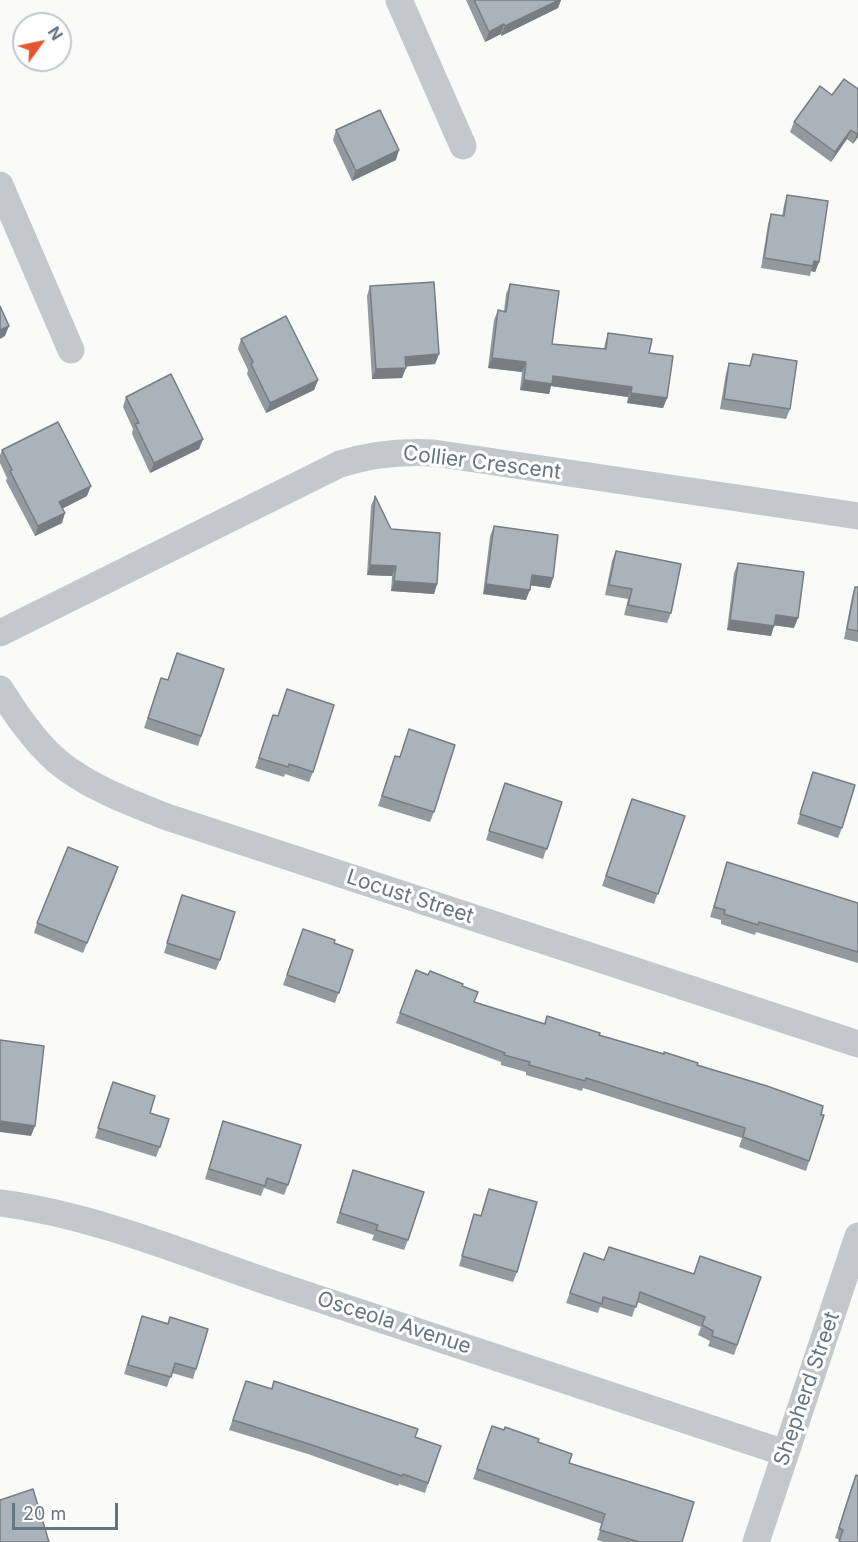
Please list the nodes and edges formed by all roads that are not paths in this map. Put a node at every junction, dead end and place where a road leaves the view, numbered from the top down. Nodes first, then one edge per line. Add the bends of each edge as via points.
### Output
1 (399, 0) edge
2 (464, 146) dead end
3 (0, 185) edge
4 (71, 350) dead end
5 (858, 516) edge
6 (0, 633) edge
7 (0, 688) edge
8 (858, 1044) edge
9 (0, 1203) edge
10 (858, 1236) edge
11 (785, 1452) junction
12 (756, 1542) edge

1 - 2 street
3 - 4 street
5 - 6 street, Collier Crescent via 434,453 402,451 363,456
7 - 8 street, Locust Street via 22,723 57,761 104,791 167,817
9 - 11 street, Osceola Avenue via 32,1207 146,1238
10 - 11 street, Shepherd Street
11 - 12 street, Shepherd Street

